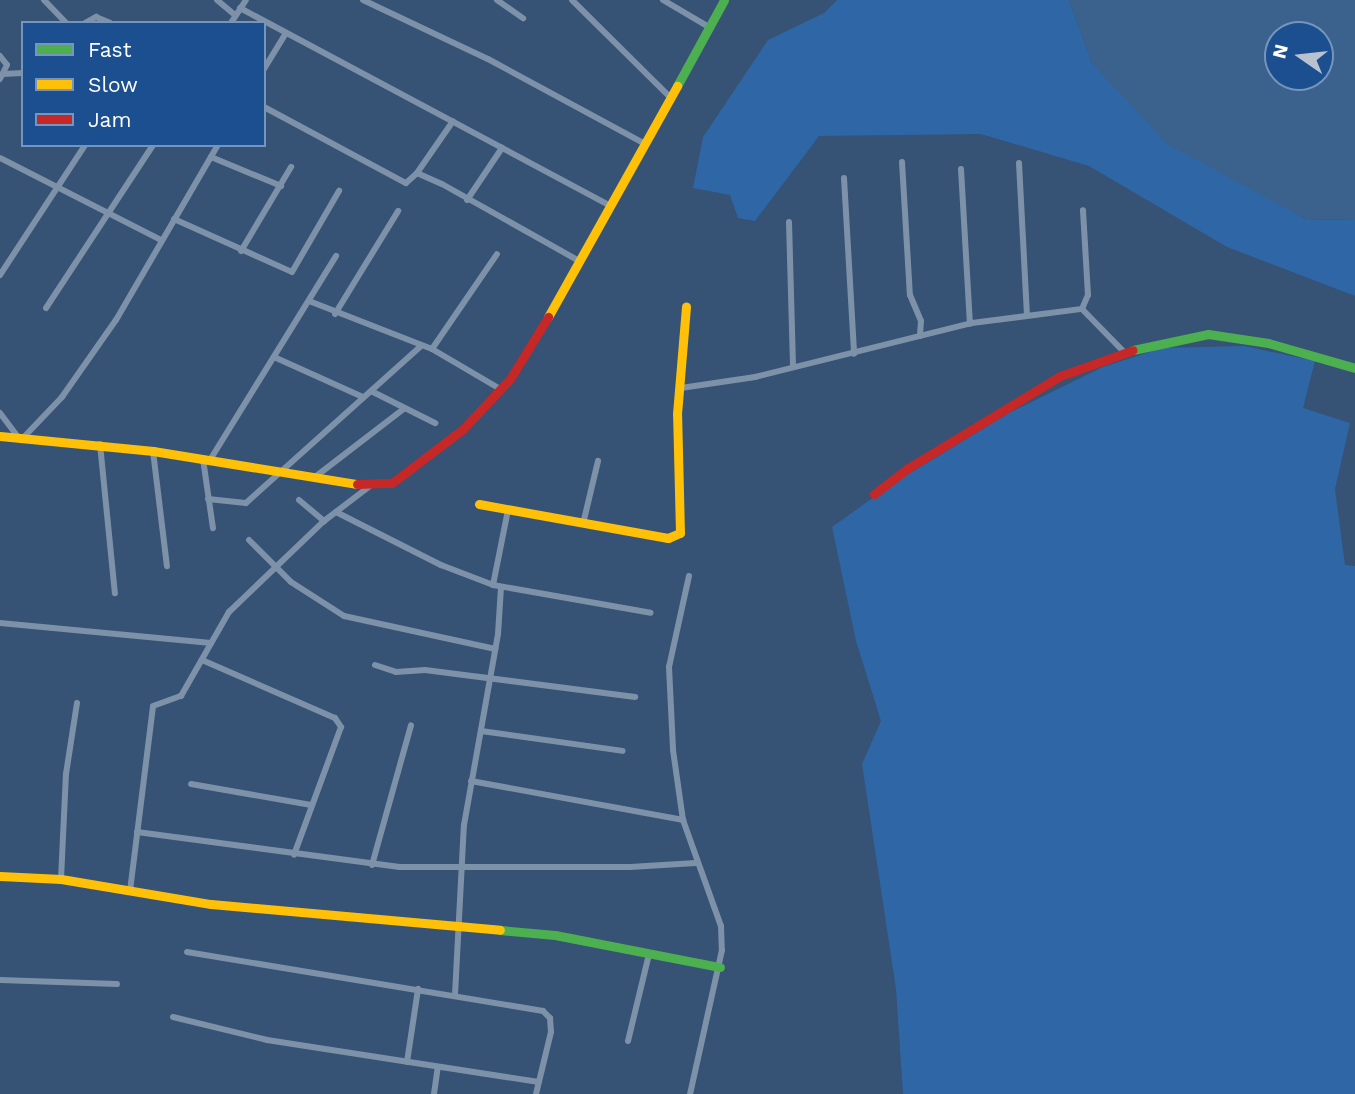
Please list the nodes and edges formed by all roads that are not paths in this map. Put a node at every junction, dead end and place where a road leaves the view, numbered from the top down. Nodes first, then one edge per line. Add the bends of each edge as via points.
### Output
1 (44, 0) edge
2 (217, 0) edge
3 (246, 0) edge
4 (363, 0) edge
5 (497, 0) edge
6 (572, 0) edge
7 (663, 0) edge
8 (724, 0) edge
9 (240, 8) junction
10 (235, 15) junction
11 (523, 18) dead end
12 (64, 21) edge
13 (231, 21) edge
14 (264, 21) edge
15 (266, 22) edge
16 (709, 27) junction
17 (286, 33) junction
18 (0, 56) edge
19 (266, 66) edge
20 (21, 73) edge
21 (1, 77) edge
22 (671, 98) junction
23 (266, 108) edge
24 (453, 121) junction
25 (645, 144) junction
26 (84, 147) edge
27 (152, 147) edge
28 (217, 147) edge
29 (502, 148) junction
30 (211, 157) junction
31 (0, 158) edge
32 (902, 162) dead end
33 (1019, 163) dead end
34 (291, 167) dead end
35 (961, 169) dead end
36 (417, 173) junction
37 (844, 178) dead end
38 (281, 186) junction
39 (58, 188) junction
40 (339, 191) dead end
41 (467, 200) junction
42 (611, 206) junction
43 (1083, 210) dead end
44 (398, 211) dead end
45 (106, 214) junction
46 (174, 219) junction
47 (789, 222) dead end
48 (161, 240) junction
49 (240, 251) junction
50 (498, 254) dead end
51 (336, 256) dead end
52 (581, 262) junction
53 (0, 275) edge
54 (309, 301) junction
55 (686, 306) dead end
56 (46, 308) dead end
57 (1083, 309) junction
58 (335, 314) junction
59 (1027, 315) junction
60 (970, 324) junction
61 (920, 336) junction
62 (421, 346) junction
63 (432, 349) junction
64 (1124, 352) junction
65 (854, 354) junction
66 (274, 357) junction
67 (793, 366) junction
68 (1355, 368) edge
69 (681, 388) junction
70 (502, 390) junction
71 (371, 391) junction
72 (363, 397) junction
73 (405, 408) junction
74 (0, 413) edge
75 (435, 423) dead end
76 (0, 436) edge
77 (20, 438) junction
78 (100, 444) junction
79 (153, 451) junction
80 (207, 460) junction
81 (598, 461) dead end
82 (278, 471) junction
83 (315, 477) junction
84 (370, 486) junction
85 (874, 494) dead end
86 (208, 499) junction
87 (299, 500) dead end
88 (479, 504) dead end
89 (508, 510) junction
90 (337, 512) junction
91 (324, 521) junction
92 (583, 524) junction
93 (213, 528) dead end
94 (249, 540) dead end
95 (167, 566) dead end
96 (276, 567) junction
97 (689, 576) dead end
98 (493, 584) junction
99 (502, 587) junction
100 (115, 593) dead end
101 (651, 613) dead end
102 (0, 623) edge
103 (211, 643) junction
104 (495, 649) junction
105 (202, 660) junction
106 (375, 665) dead end
107 (489, 679) junction
108 (635, 697) dead end
109 (77, 703) dead end
110 (411, 725) dead end
111 (481, 730) junction
112 (623, 751) dead end
113 (471, 781) junction
114 (191, 784) dead end
115 (311, 805) junction
116 (683, 820) junction
117 (137, 832) junction
118 (294, 855) junction
119 (696, 863) junction
120 (372, 865) junction
121 (461, 869) junction
122 (0, 876) edge
123 (61, 879) junction
124 (130, 891) junction
125 (456, 923) junction
126 (187, 952) dead end
127 (649, 954) junction
128 (720, 967) junction
129 (0, 980) edge
130 (117, 984) dead end
131 (418, 989) junction
132 (455, 995) junction
133 (173, 1017) dead end
134 (628, 1041) dead end
135 (407, 1062) junction
136 (438, 1066) junction
137 (538, 1082) junction
138 (434, 1094) edge
139 (536, 1094) edge
140 (690, 1094) edge

1 - 12 street
2 - 10 street
3 - 9 street
4 - 25 street via 488,59
5 - 11 street
6 - 22 street
7 - 16 street
8 - 16 street
9 - 10 street
9 - 14 street
10 - 13 street
15 - 17 street
16 - 22 street
17 - 19 street
17 - 24 street
18 - 21 street via 7,65
20 - 21 street
22 - 25 street
23 - 36 street via 406,183
24 - 29 street
24 - 36 street
25 - 42 street
26 - 39 street
27 - 45 street
28 - 30 street
29 - 41 street
29 - 42 street
30 - 38 street
30 - 46 street
31 - 39 street
32 - 61 street via 911,295 921,321
33 - 59 street
34 - 38 street
35 - 60 street
36 - 41 street
37 - 65 street
38 - 49 street
39 - 45 street
39 - 53 street
40 - 49 street via 292,272
41 - 52 street
42 - 52 street
43 - 57 street via 1088,296
44 - 58 street
45 - 48 street
45 - 56 street
46 - 48 street
46 - 49 street
47 - 67 street
48 - 77 street via 116,320 62,397
50 - 63 street
51 - 54 street
52 - 70 street
54 - 58 street
54 - 66 street
55 - 69 street
57 - 59 street
57 - 64 street
58 - 62 street
59 - 60 street
60 - 61 street
61 - 65 street
62 - 63 street
62 - 71 street
63 - 70 street
64 - 68 street via 1208,334 1268,343
64 - 85 street via 1060,376 908,468
65 - 67 street
66 - 72 street
66 - 80 street
67 - 69 street
69 - 92 street via 676,433 680,533 668,538
70 - 84 street via 463,429 392,483
71 - 72 street
71 - 73 street
72 - 82 street
73 - 75 street
73 - 83 street
74 - 77 street
76 - 77 street
77 - 78 street
78 - 79 street
78 - 100 street
79 - 80 street
79 - 95 street
80 - 82 street
80 - 86 street
81 - 92 street
82 - 83 street
82 - 86 street via 241,505
83 - 84 street
84 - 90 street
86 - 93 street
87 - 91 street
88 - 89 street
89 - 92 street
89 - 98 street
90 - 91 street
90 - 98 street via 441,565
91 - 96 street
94 - 96 street
96 - 103 street via 229,612
96 - 104 street via 344,616
97 - 116 street via 669,667
98 - 99 street
99 - 101 street
99 - 104 street
102 - 103 street
103 - 105 street
104 - 107 street
105 - 115 street via 339,722 341,732
105 - 117 street via 178,700 153,708
106 - 107 street via 396,672 417,669
107 - 108 street
107 - 111 street
109 - 123 street via 66,774
110 - 120 street
111 - 112 street
111 - 113 street
113 - 116 street
113 - 121 street
114 - 115 street
115 - 118 street
116 - 119 street
117 - 118 street
117 - 124 street
118 - 120 street
119 - 121 street
119 - 128 street via 721,926
120 - 121 street
121 - 125 street
122 - 123 street
123 - 124 street
124 - 125 street via 296,912
125 - 127 street via 555,935
125 - 132 street
126 - 131 street
127 - 128 street
127 - 134 street
128 - 140 street
129 - 130 street
131 - 132 street
131 - 135 street
132 - 137 street via 547,1014 551,1032
133 - 135 street via 267,1041
135 - 136 street
136 - 137 street
136 - 138 street
137 - 139 street

